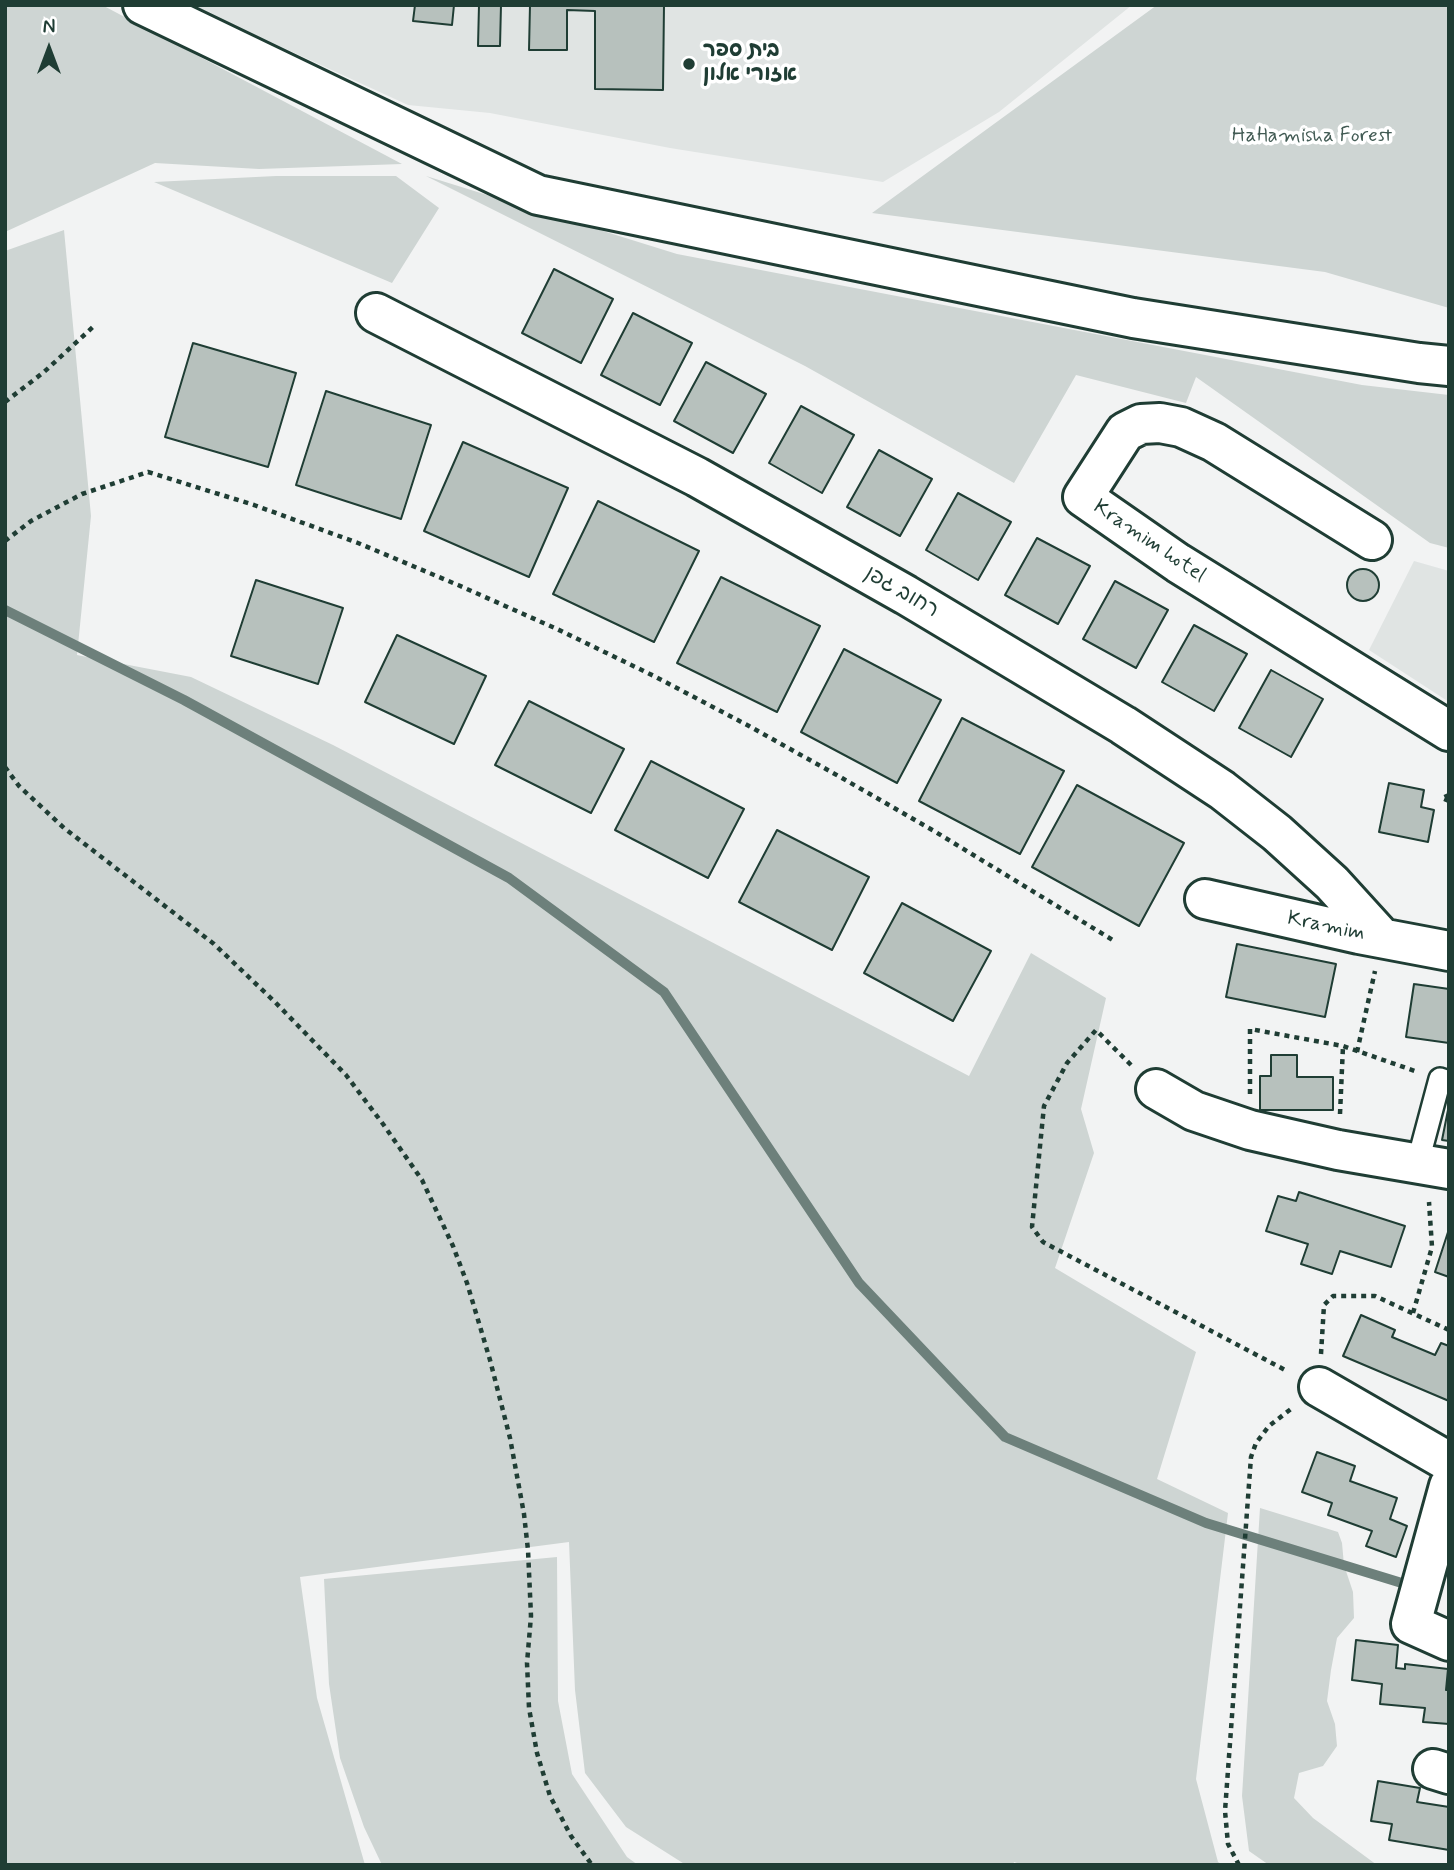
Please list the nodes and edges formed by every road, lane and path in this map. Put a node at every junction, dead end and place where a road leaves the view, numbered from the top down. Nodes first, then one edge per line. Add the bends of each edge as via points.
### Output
1 (143, 5) edge
2 (376, 313) dead end
3 (94, 326) dead end
4 (1449, 366) edge
5 (5, 402) edge
6 (1372, 540) dead end
7 (5, 541) edge
8 (1449, 731) edge
9 (5, 767) edge
10 (1449, 795) edge
11 (1449, 801) edge
12 (1205, 900) dead end
13 (1382, 938) junction
14 (1116, 942) dead end
15 (1449, 951) edge
16 (1343, 1046) junction
17 (1357, 1052) junction
18 (1444, 1080) edge
19 (1156, 1089) joint
20 (1250, 1130) junction
21 (1338, 1150) junction
22 (1433, 1167) edge
23 (1413, 1313) junction
24 (1449, 1330) edge
25 (1319, 1387) junction
26 (1449, 1462) edge
27 (1449, 1486) edge
28 (1449, 1641) edge
29 (592, 1865) edge
30 (1239, 1865) edge

1 - 4 street via 538,195 1133,318
2 - 13 street, רחוב גפן via 697,477 1122,725 1222,790 1277,833 1332,883
3 - 5 path
6 - 8 street, Kramim hotel via 1214,442 1160,423 1142,424 1125,432 1083,497 1178,563
7 - 14 path via 30,521 82,494 148,472 254,505 458,585 654,676 842,778
9 - 29 path via 64,828 214,944 275,1002 346,1075 422,1180 467,1283 513,1451 528,1550 529,1708 537,1753 550,1796
10 - 11 path via 1443,798
12 - 13 street, Kramim
13 - 15 street, Kramim
13 - 17 path
16 - 17 path
16 - 20 path via 1250,1029
16 - 21 path
17 - 18 path
18 - 22 lane
19 - 20 street via 1194,1111
19 - 25 path via 1096,1030 1067,1063 1044,1106 1031,1227 1043,1242
20 - 21 street
21 - 22 street
22 - 23 path via 1429,1198 1432,1247
23 - 24 path
23 - 25 path via 1375,1296 1334,1296 1324,1305
25 - 26 street
25 - 30 path via 1269,1426 1251,1457 1225,1811 1228,1844
27 - 28 street via 1411,1624

